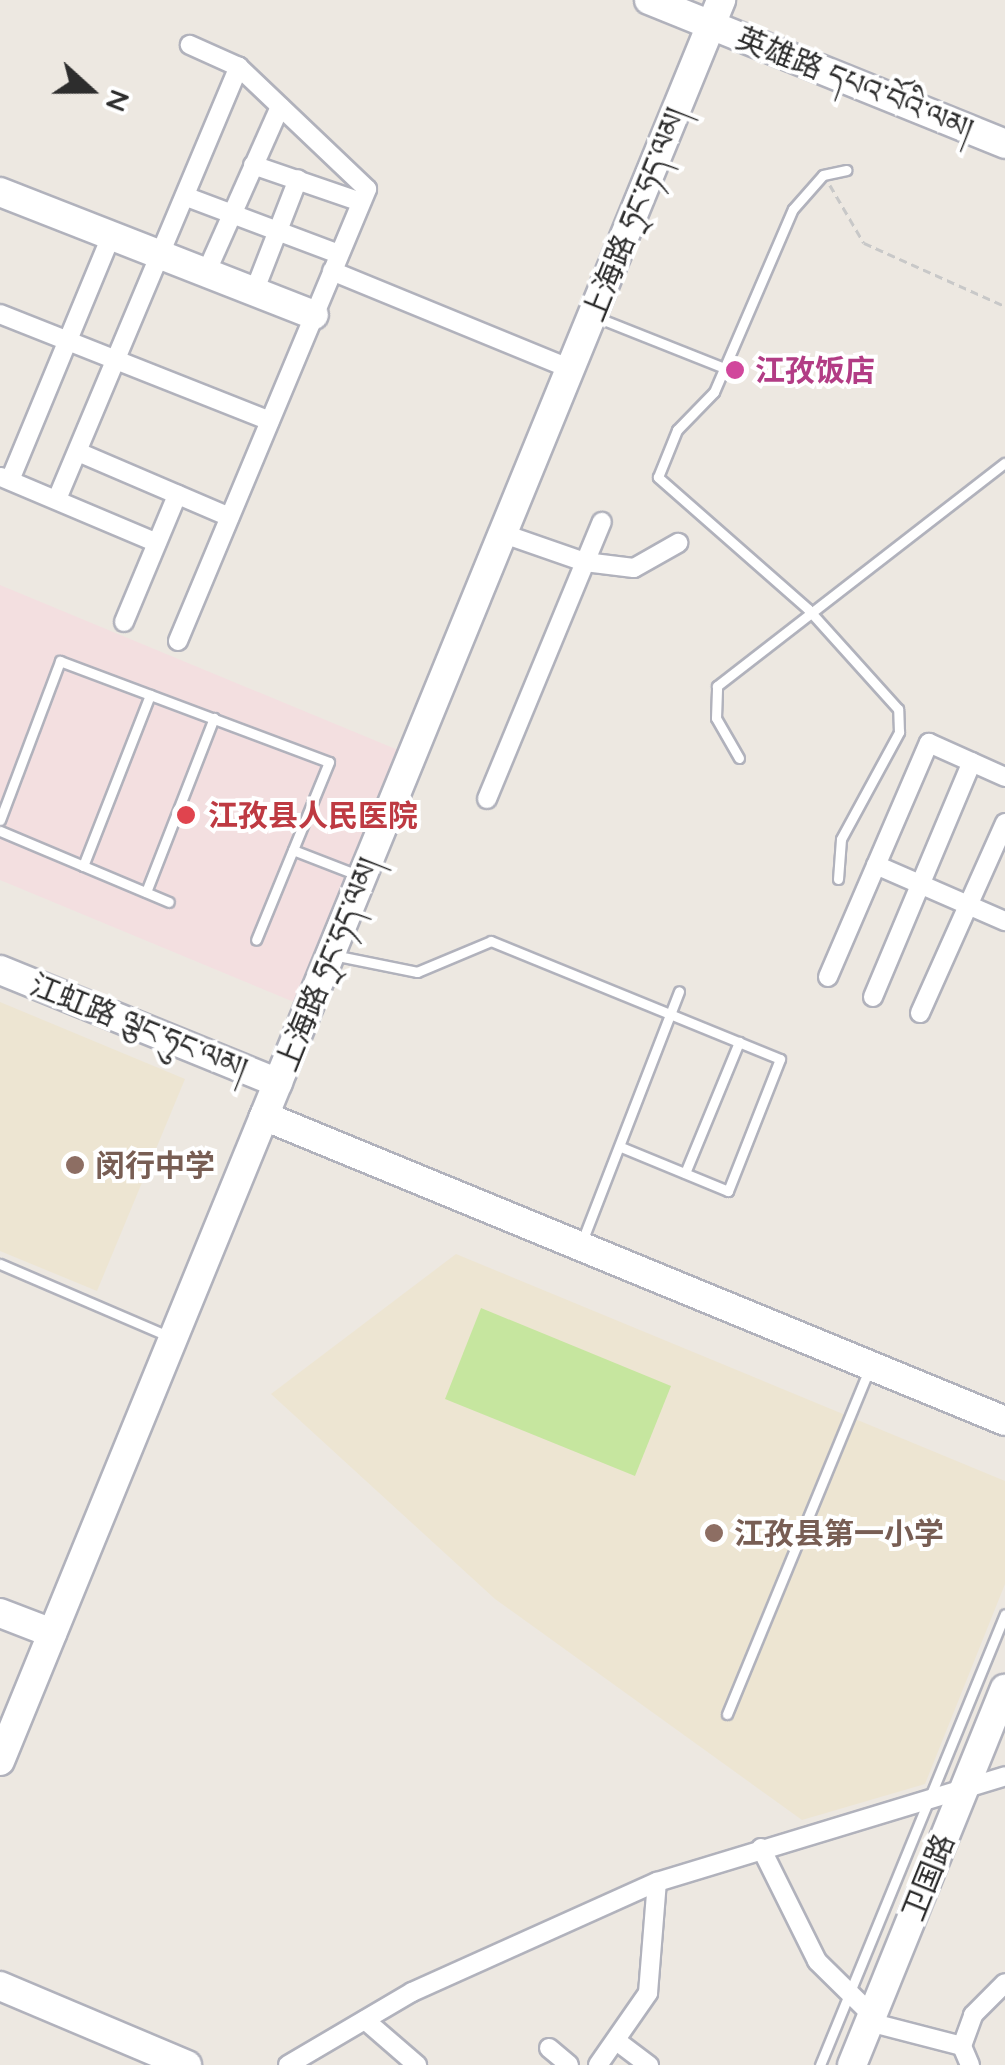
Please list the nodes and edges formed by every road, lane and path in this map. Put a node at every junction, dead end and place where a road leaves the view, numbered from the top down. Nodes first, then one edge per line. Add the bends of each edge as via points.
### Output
1 (649, 0) edge
2 (716, 12) edge
3 (190, 44) dead end
4 (238, 67) junction
5 (280, 107) junction
6 (1005, 144) edge
7 (254, 165) junction
8 (846, 170) dead end
9 (823, 176) junction
10 (298, 179) junction
11 (0, 192) edge
12 (187, 197) junction
13 (361, 202) junction
14 (232, 214) junction
15 (278, 230) junction
16 (110, 236) junction
17 (162, 256) junction
18 (336, 263) junction
19 (206, 273) junction
20 (254, 292) junction
21 (1005, 306) edge
22 (0, 314) edge
23 (314, 315) junction
24 (593, 315) junction
25 (68, 340) junction
26 (117, 360) junction
27 (724, 368) junction
28 (571, 370) junction
29 (270, 422) junction
30 (78, 452) junction
31 (1005, 463) edge
32 (5, 478) edge
33 (177, 495) junction
34 (57, 500) junction
35 (230, 517) junction
36 (602, 522) dead end
37 (504, 534) junction
38 (157, 542) junction
39 (678, 542) dead end
40 (585, 562) junction
41 (808, 609) junction
42 (124, 622) dead end
43 (178, 641) dead end
44 (150, 695) junction
45 (214, 718) junction
46 (740, 758) dead end
47 (972, 762) junction
48 (1005, 777) edge
49 (487, 799) dead end
50 (0, 820) edge
51 (1005, 822) edge
52 (0, 831) edge
53 (293, 850) junction
54 (83, 866) junction
55 (876, 866) junction
56 (362, 877) junction
57 (838, 879) dead end
58 (921, 884) junction
59 (146, 892) junction
60 (168, 902) dead end
61 (968, 904) junction
62 (1005, 922) edge
63 (256, 940) dead end
64 (331, 954) junction
65 (0, 970) edge
66 (828, 976) dead end
67 (679, 991) dead end
68 (873, 996) dead end
69 (920, 1013) dead end
70 (675, 1016) junction
71 (739, 1042) junction
72 (278, 1083) junction
73 (264, 1116) junction
74 (621, 1147) junction
75 (685, 1173) junction
76 (580, 1246) junction
77 (0, 1264) edge
78 (173, 1338) junction
79 (870, 1366) junction
80 (1005, 1421) edge
81 (0, 1614) edge
82 (1005, 1614) edge
83 (52, 1633) junction
84 (1005, 1689) edge
85 (728, 1714) dead end
86 (0, 1761) edge
87 (1005, 1776) edge
88 (965, 1788) junction
89 (930, 1797) junction
90 (761, 1848) junction
91 (656, 1882) junction
92 (1005, 1983) edge
93 (0, 1986) edge
94 (848, 1997) junction
95 (871, 2018) junction
96 (366, 2020) junction
97 (618, 2042) junction
98 (962, 2046) junction
99 (549, 2048) dead end
100 (187, 2065) edge
101 (288, 2065) edge
102 (417, 2065) edge
103 (569, 2065) edge
104 (598, 2065) edge
105 (649, 2065) edge
106 (820, 2065) edge
107 (852, 2065) edge
108 (970, 2065) edge

1 - 2 main road, 英雄路 དཔའ་བོའི་ལམ།
2 - 6 main road, 英雄路 དཔའ་བོའི་ལམ།
2 - 24 main road, 上海路 ཧྲང་ཧད་ལམ།
3 - 4 street
4 - 5 street
4 - 12 street
5 - 7 street
5 - 13 street via 366,189
7 - 10 street
7 - 14 street
8 - 9 lane
9 - 21 path via 864,243
9 - 27 lane via 793,209
10 - 13 street
10 - 15 street
11 - 16 main road
12 - 14 street
12 - 17 street
13 - 18 street
14 - 15 street
14 - 19 street
15 - 18 street
15 - 20 street
16 - 17 main road
16 - 25 street
17 - 19 main road
17 - 26 street
18 - 23 street
18 - 28 street
19 - 20 main road
20 - 23 main road
22 - 25 street
23 - 29 street
24 - 27 lane
24 - 28 main road, 上海路 ཧྲང་ཧད་ལམ།
25 - 26 street
25 - 32 street
26 - 29 street
26 - 30 street
27 - 41 lane via 677,430 658,477
28 - 37 main road, 上海路 ཧྲང་ཧད་ལམ།
29 - 35 street
30 - 33 street
30 - 34 street
31 - 41 lane
32 - 34 street
33 - 35 street
33 - 38 street
34 - 38 street
35 - 43 street
36 - 40 street
37 - 40 street
37 - 56 main road, 上海路 ཧྲང་ཧད་ལམ།
38 - 42 street
39 - 40 street via 634,568
40 - 49 street
41 - 46 lane via 717,686 716,718
41 - 57 lane via 898,709 898,732 841,839
44 - 45 lane
44 - 50 lane via 60,661
44 - 54 lane
45 - 53 lane via 329,762
45 - 59 lane
47 - 48 street
47 - 55 street via 929,743
47 - 58 street
51 - 61 street
52 - 54 lane
53 - 56 lane
53 - 63 lane
54 - 59 lane
55 - 58 street
55 - 66 street
56 - 64 main road, 上海路 ཧྲང་ཧད་ལམ།
58 - 61 street
58 - 68 street
59 - 60 lane
61 - 62 street
61 - 69 street
64 - 70 lane via 392,974 491,941
64 - 72 main road, 上海路 ཧྲང་ཧད་ལམ།
65 - 72 main road, 江虹路 ལྕང་ཧུང་ལམ།
67 - 70 lane
70 - 71 lane
70 - 74 lane
71 - 75 lane
71 - 75 lane via 780,1059 728,1190
72 - 73 main road, 上海路 ཧྲང་ཧད་ལམ།
73 - 76 main road
73 - 78 main road, 上海路 ཧྲང་ཧད་ལམ།
74 - 75 lane
74 - 76 lane
76 - 79 main road
77 - 78 lane
78 - 83 main road, 上海路 ཧྲང་ཧད་ལམ།
79 - 80 main road
79 - 85 lane
81 - 83 main road
82 - 89 lane
83 - 86 main road, 上海路 ཧྲང་ཧད་ལམ།
84 - 88 main road, 卫国路
87 - 88 street
88 - 89 street
88 - 95 main road, 卫国路
89 - 90 street
89 - 94 lane
90 - 91 street
90 - 94 street via 792,1921
91 - 96 street
91 - 97 street via 648,1992
92 - 98 street via 985,1998
93 - 100 main road
94 - 95 street
94 - 106 lane
95 - 98 street
95 - 107 main road, 卫国路
96 - 101 street
96 - 102 street
97 - 104 street
97 - 105 street
98 - 108 street
99 - 103 street

